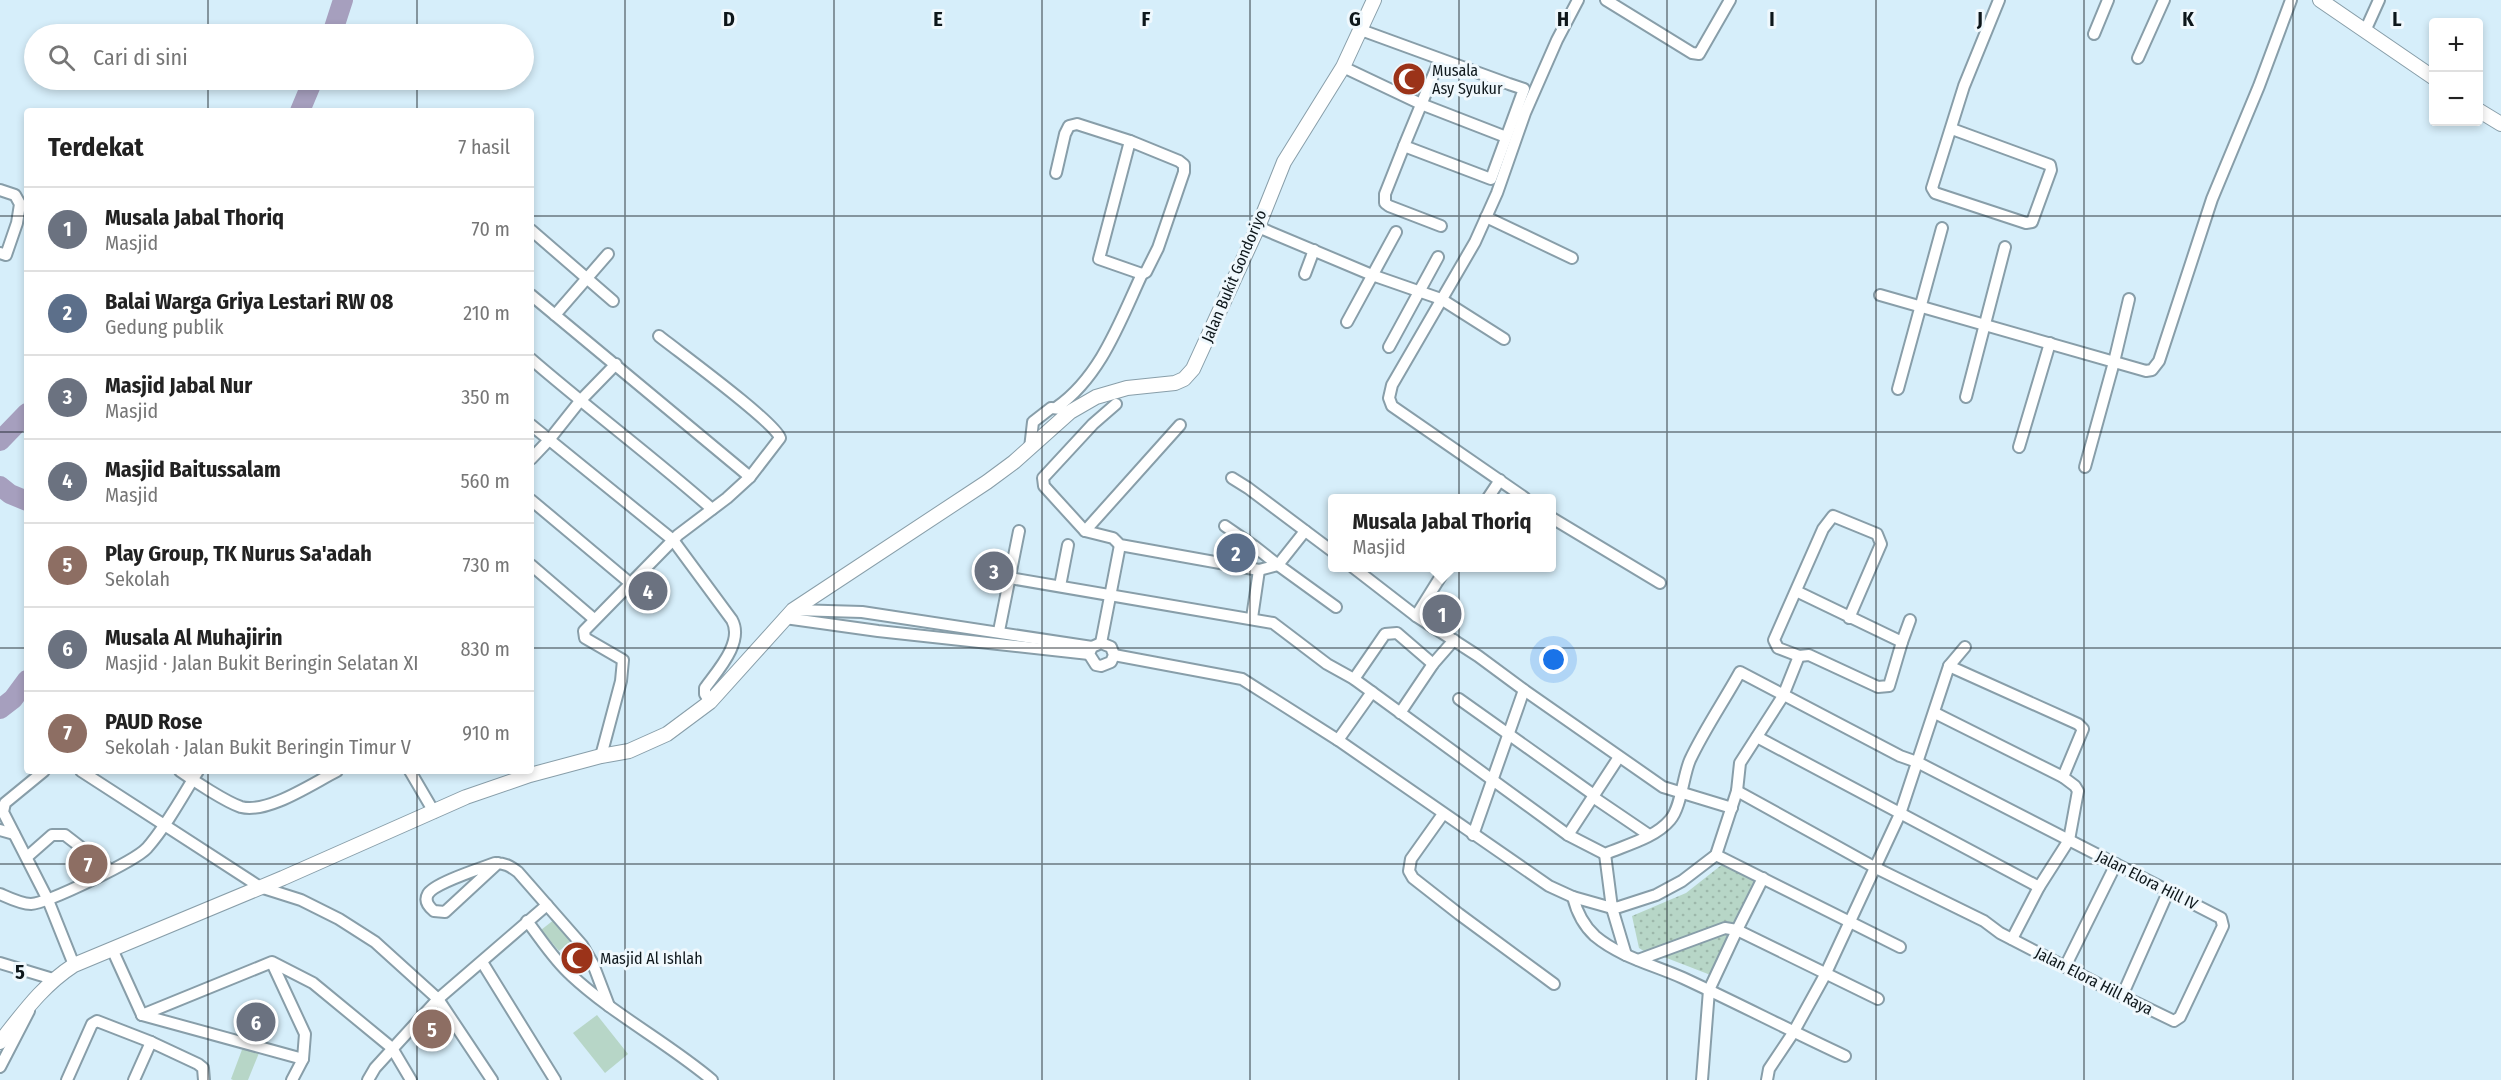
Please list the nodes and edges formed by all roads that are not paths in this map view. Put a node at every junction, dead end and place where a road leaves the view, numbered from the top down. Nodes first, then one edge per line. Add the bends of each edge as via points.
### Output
1 (1374, 0) edge
2 (1578, 0) edge
3 (1606, 0) edge
4 (1730, 0) edge
5 (1999, 0) edge
6 (2108, 0) edge
7 (2164, 0) edge
8 (2291, 0) edge
9 (2320, 0) edge
10 (2379, 0) edge
11 (1360, 30) junction
12 (2365, 31) junction
13 (2094, 34) dead end
14 (2138, 58) dead end
15 (1440, 59) junction
16 (1343, 67) junction
17 (2429, 75) edge
18 (1421, 104) junction
19 (2483, 113) edge
20 (2501, 124) edge
21 (1952, 129) junction
22 (1506, 137) junction
23 (1130, 141) junction
24 (1404, 146) junction
25 (1056, 173) dead end
26 (0, 190) edge
27 (1486, 217) junction
28 (1442, 226) dead end
29 (1258, 227) junction
30 (1942, 228) dead end
31 (1396, 232) dead end
32 (534, 233) edge
33 (2005, 247) dead end
34 (1314, 250) junction
35 (608, 254) dead end
36 (1438, 257) dead end
37 (2, 258) edge
38 (1572, 258) dead end
39 (1142, 274) junction
40 (1305, 274) dead end
41 (1372, 275) junction
42 (587, 277) junction
43 (1418, 292) junction
44 (1880, 295) dead end
45 (534, 298) edge
46 (1441, 299) junction
47 (2129, 299) dead end
48 (613, 302) dead end
49 (1922, 307) junction
50 (555, 315) junction
51 (1347, 322) dead end
52 (1985, 325) junction
53 (659, 336) dead end
54 (1504, 339) dead end
55 (2050, 343) junction
56 (1389, 347) dead end
57 (534, 362) edge
58 (2114, 362) junction
59 (616, 364) junction
60 (1898, 389) dead end
61 (1966, 397) dead end
62 (580, 401) junction
63 (1116, 404) dead end
64 (1064, 410) junction
65 (1180, 425) dead end
66 (534, 428) edge
67 (549, 440) junction
68 (2019, 447) dead end
69 (534, 456) edge
70 (2085, 467) dead end
71 (750, 477) junction
72 (1232, 478) dead end
73 (1500, 480) junction
74 (1491, 494) edge
75 (1519, 494) edge
76 (534, 503) edge
77 (712, 509) junction
78 (1556, 521) edge
79 (1225, 526) dead end
80 (1018, 531) dead end
81 (1085, 531) junction
82 (1305, 531) junction
83 (673, 540) junction
84 (1068, 545) dead end
85 (1120, 545) junction
86 (1328, 547) edge
87 (1278, 565) junction
88 (534, 568) edge
89 (1259, 570) junction
90 (1360, 572) edge
91 (1443, 572) edge
92 (1010, 578) junction
93 (630, 583) junction
94 (1660, 583) dead end
95 (1060, 586) junction
96 (1796, 591) junction
97 (1111, 594) junction
98 (1336, 607) dead end
99 (789, 614) junction
100 (1416, 616) junction
101 (1252, 618) junction
102 (1850, 618) junction
103 (594, 619) junction
104 (1910, 620) dead end
105 (999, 631) junction
106 (1454, 640) junction
107 (1902, 642) junction
108 (1965, 647) dead end
109 (1094, 648) junction
110 (1114, 655) junction
111 (1799, 656) junction
112 (1433, 664) junction
113 (1949, 666) junction
114 (1354, 678) junction
115 (1524, 690) junction
116 (1372, 692) junction
117 (1783, 696) junction
118 (1459, 699) dead end
119 (710, 702) junction
120 (1935, 712) junction
121 (1400, 713) junction
122 (1510, 734) junction
123 (1757, 737) junction
124 (1338, 740) junction
125 (601, 756) junction
126 (1619, 757) junction
127 (1917, 762) junction
128 (40, 774) edge
129 (86, 774) edge
130 (331, 774) edge
131 (412, 774) edge
132 (534, 774) edge
133 (534, 774) edge
134 (195, 775) edge
135 (2063, 777) junction
136 (1491, 780) junction
137 (1737, 791) junction
138 (1679, 793) junction
139 (1594, 796) junction
140 (1732, 808) junction
141 (434, 812) junction
142 (1443, 814) junction
143 (1900, 814) junction
144 (164, 826) junction
145 (0, 830) edge
146 (14, 834) junction
147 (1568, 834) junction
148 (1473, 835) junction
149 (1649, 835) junction
150 (2069, 840) junction
151 (1605, 854) junction
152 (1716, 855) junction
153 (27, 857) junction
154 (498, 863) junction
155 (2116, 864) junction
156 (1875, 868) junction
157 (109, 869) junction
158 (1763, 878) junction
159 (260, 887) junction
160 (2039, 887) junction
161 (2169, 890) junction
162 (0, 894) edge
163 (1573, 897) junction
164 (48, 900) junction
165 (547, 905) junction
166 (1612, 908) junction
167 (527, 921) junction
168 (1851, 922) junction
169 (1737, 930) junction
170 (2012, 939) junction
171 (1900, 947) dead end
172 (112, 949) junction
173 (1626, 955) junction
174 (1638, 960) junction
175 (272, 962) junction
176 (482, 962) junction
177 (0, 963) edge
178 (74, 965) junction
179 (2065, 967) junction
180 (1825, 975) junction
181 (53, 979) junction
182 (1554, 984) dead end
183 (1709, 990) junction
184 (40, 992) junction
185 (2122, 996) junction
186 (438, 999) junction
187 (1878, 999) dead end
188 (609, 1006) junction
189 (142, 1015) junction
190 (2177, 1021) joint
191 (1793, 1033) junction
192 (0, 1042) edge
193 (152, 1042) junction
194 (392, 1048) junction
195 (1845, 1056) dead end
196 (303, 1059) junction
197 (0, 1067) edge
198 (67, 1080) edge
199 (134, 1080) edge
200 (204, 1080) edge
201 (292, 1080) edge
202 (368, 1080) edge
203 (411, 1080) edge
204 (492, 1080) edge
205 (555, 1080) edge
206 (712, 1080) edge
207 (1702, 1080) edge
208 (1767, 1080) edge

1 - 11 street, Jalan Bukit Gondoriyo
2 - 27 street via 1525,113
3 - 4 street via 1699,54
5 - 21 street via 1964,86
6 - 13 street
7 - 14 street
8 - 58 street via 2212,199 2159,361 2146,371
9 - 12 street
10 - 12 street
11 - 15 street
11 - 16 street, Jalan Bukit Gondoriyo
12 - 17 street
15 - 18 street
15 - 22 street via 1524,89
16 - 18 street
16 - 29 street, Jalan Bukit Gondoriyo via 1284,162
18 - 22 street
18 - 24 street
19 - 20 street
21 - 21 street via 1933,191 2032,222 2050,165
22 - 24 street via 1491,179
23 - 25 street via 1077,124 1069,126
23 - 39 street via 1099,259
23 - 39 street via 1185,165 1158,249
24 - 28 street via 1385,203
26 - 37 street via 15,195 20,204 17,223
27 - 38 street
27 - 46 street
29 - 34 street
29 - 64 street, Jalan Bukit Gondoriyo via 1204,348 1184,379 1126,388
30 - 49 street
31 - 41 street
32 - 42 street
33 - 52 street
34 - 40 street
34 - 41 street
35 - 42 street
36 - 43 street
39 - 64 street via 1094,369
41 - 43 street
41 - 51 street
42 - 48 street
42 - 50 street
43 - 46 street
43 - 56 street
44 - 49 street
45 - 50 street
46 - 54 street
46 - 73 street via 1392,384 1389,398 1392,405
47 - 58 street
49 - 52 street
49 - 60 street
50 - 59 street
52 - 55 street
52 - 61 street
53 - 71 street via 780,438
55 - 58 street
55 - 68 street
57 - 62 street
58 - 70 street
59 - 62 street
59 - 71 street
62 - 67 street
62 - 77 street
63 - 81 street via 1043,478 1044,486
64 - 99 street, Jalan Bukit Gondoriyo via 1014,462
65 - 81 street
66 - 67 street
67 - 69 street
67 - 83 street
71 - 77 street
72 - 82 street
73 - 74 street
73 - 75 street
76 - 93 street
77 - 83 street
78 - 94 street
79 - 87 street
80 - 92 street
81 - 85 street via 1113,538
82 - 86 street
82 - 87 street
83 - 93 street
83 - 119 street via 736,627 732,648 705,688
84 - 95 street
85 - 89 street
85 - 97 street
87 - 89 street
87 - 98 street
88 - 103 street
89 - 101 street
90 - 100 street
91 - 100 street
92 - 95 street
92 - 105 street
93 - 103 street
95 - 97 street
96 - 102 street
96 - 102 street via 1829,518 1833,516 1877,534 1881,544
96 - 111 street via 1774,640 1778,648
97 - 101 street
97 - 109 street
99 - 105 street via 862,612
99 - 109 street via 878,631
99 - 119 street, Jalan Bukit Gondoriyo
100 - 106 street
101 - 114 street via 1273,623 1327,664
102 - 107 street
103 - 125 street via 584,631 585,638 623,660
104 - 107 street
105 - 109 street
106 - 112 street
106 - 115 street
107 - 111 street via 1886,688 1809,656
108 - 113 street
109 - 110 street via 1111,647
109 - 110 street via 1092,661 1101,666 1111,662
110 - 124 street via 1242,679
111 - 117 street
112 - 114 street via 1397,633 1385,634
112 - 121 street
113 - 120 street
113 - 135 street via 2082,726 2083,732
114 - 116 street
115 - 122 street
115 - 126 street
116 - 121 street
116 - 124 street
117 - 123 street
117 - 127 street, Jalan Elora Hill IV
117 - 138 street, Jalan Elora Hill IV via 1740,672 1690,760
118 - 122 street
119 - 125 street, Jalan Bukit Gondoriyo via 667,734 629,751
120 - 127 street
120 - 135 street
121 - 136 street
122 - 136 street
122 - 139 street
123 - 137 street via 1740,763
123 - 143 street
124 - 142 street
125 - 133 street, Jalan Bukit Gondoriyo
126 - 138 street
126 - 139 street
127 - 143 street
127 - 150 street, Jalan Elora Hill IV
128 - 146 street via 5,803 3,808
129 - 144 street
130 - 134 street via 282,800 256,808 241,807
131 - 141 street
132 - 141 street, Jalan Bukit Gondoriyo
134 - 144 street
135 - 150 street via 2078,791
136 - 147 street
136 - 148 street
137 - 140 street
137 - 156 street, Jalan Elora Hill Raya
138 - 140 street
138 - 149 street via 1676,812
139 - 147 street
139 - 149 street
140 - 152 street
141 - 159 street, Jalan Bukit Gondoriyo
142 - 148 street
142 - 182 street via 1411,859 1409,871 1413,878
143 - 156 street
143 - 160 street
144 - 157 street via 138,856
144 - 159 street
145 - 146 street
146 - 153 street
147 - 151 street
148 - 163 street via 1549,886
149 - 151 street
150 - 155 street, Jalan Elora Hill IV
150 - 160 street
151 - 166 street
152 - 158 street
152 - 166 street via 1656,895
153 - 157 street via 52,835 65,835
153 - 164 street
154 - 154 street via 430,892 430,908 445,912
154 - 165 street via 518,872
155 - 161 street, Jalan Elora Hill IV
155 - 179 street
156 - 168 street
156 - 170 street, Jalan Elora Hill Raya via 1984,921
157 - 164 street
158 - 168 street
158 - 169 street
159 - 172 street, Jalan Bukit Gondoriyo
159 - 186 street via 301,900 339,919 375,942
160 - 170 street
161 - 185 street
161 - 190 street, Jalan Elora Hill IV via 2223,922
162 - 164 street via 31,904
163 - 166 street
163 - 173 street via 1576,913 1585,926
164 - 178 street
165 - 167 street
165 - 188 street via 585,951
166 - 173 street
167 - 176 street
167 - 188 street via 565,970
168 - 171 street
168 - 180 street
169 - 174 street via 1725,928
169 - 180 street
169 - 183 street
170 - 179 street, Jalan Elora Hill Raya
172 - 178 street, Jalan Bukit Gondoriyo
172 - 189 street
173 - 174 street
174 - 183 street
175 - 189 street
175 - 194 street via 313,983
175 - 196 street via 305,1034
176 - 186 street
176 - 205 street
177 - 181 street
178 - 181 street, Jalan Bukit Gondoriyo
179 - 185 street, Jalan Elora Hill Raya
180 - 187 street
180 - 191 street
181 - 184 street, Jalan Bukit Gondoriyo
183 - 191 street
183 - 207 street
184 - 192 street, Jalan Bukit Gondoriyo
184 - 197 street
185 - 190 street, Jalan Elora Hill Raya
186 - 194 street
186 - 204 street
188 - 206 street via 684,1056
189 - 196 street
191 - 195 street
191 - 208 street via 1769,1069
193 - 198 street via 101,1021 92,1024
193 - 199 street
193 - 200 street via 203,1068
194 - 202 street
194 - 203 street
196 - 201 street

